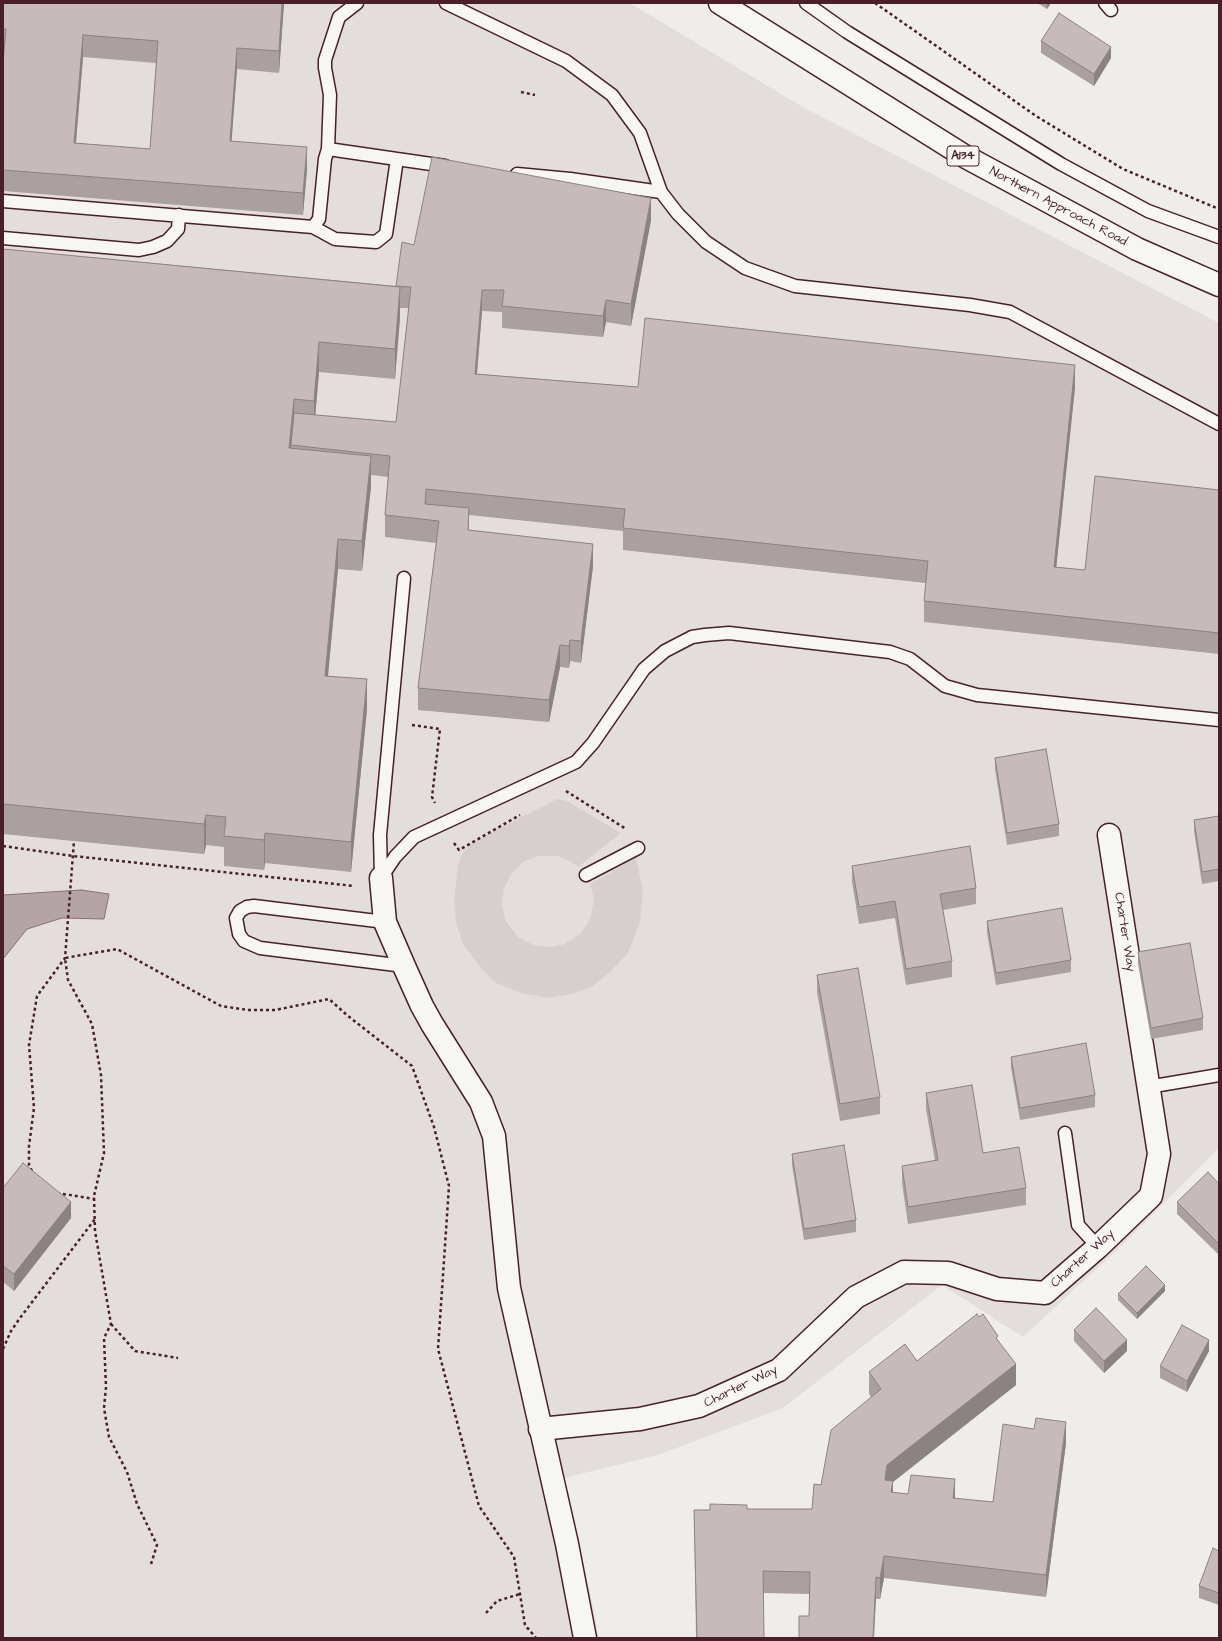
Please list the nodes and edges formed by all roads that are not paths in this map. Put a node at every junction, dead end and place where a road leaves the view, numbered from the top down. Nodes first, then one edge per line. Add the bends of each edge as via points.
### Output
1 (357, 3) edge
2 (446, 3) edge
3 (720, 3) edge
4 (806, 3) edge
5 (328, 149) junction
6 (397, 159) junction
7 (456, 167) edge
8 (509, 173) edge
9 (661, 192) junction
10 (3, 201) edge
11 (179, 215) junction
12 (313, 227) junction
13 (1219, 237) edge
14 (3, 238) edge
15 (1219, 285) edge
16 (1219, 424) edge
17 (404, 578) dead end
18 (1219, 720) edge
19 (1109, 835) dead end
20 (638, 848) dead end
21 (586, 875) dead end
22 (382, 883) junction
23 (385, 922) junction
24 (404, 966) junction
25 (1219, 1074) edge
26 (1148, 1087) junction
27 (1065, 1133) dead end
28 (1098, 1247) junction
29 (540, 1429) junction
30 (585, 1638) edge

1 - 5 lane via 339,17 325,60 330,95
2 - 9 lane via 566,61 612,95 640,133
3 - 15 street, Northern Approach Road / A134 via 966,157 1137,248
4 - 13 lane via 847,32 1061,164 1148,210
5 - 6 lane
5 - 12 lane via 319,219
6 - 7 lane
6 - 12 lane via 386,234 376,242 335,239
8 - 9 lane
9 - 16 lane via 678,214 706,242 744,268 795,286 970,305 1010,312
10 - 11 lane
11 - 12 lane
11 - 14 lane via 178,229 167,241 138,250
17 - 22 lane via 380,835
18 - 22 lane via 977,695 945,686 910,659 890,652 729,633 692,637 665,651 644,669 593,743 576,762 414,837 395,857
19 - 26 street, Charter Way
20 - 21 lane
22 - 23 street
23 - 24 street
23 - 24 lane via 254,906 240,911 236,918 239,934 244,940 260,948
24 - 29 street via 429,1018 481,1102 494,1136 509,1288
25 - 26 lane
26 - 28 street, Charter Way via 1159,1154 1151,1196
27 - 28 lane via 1078,1225
28 - 29 street, Charter Way via 1045,1293 997,1289 948,1273 904,1272 856,1297 779,1370 700,1406 640,1419
29 - 30 street via 567,1544

